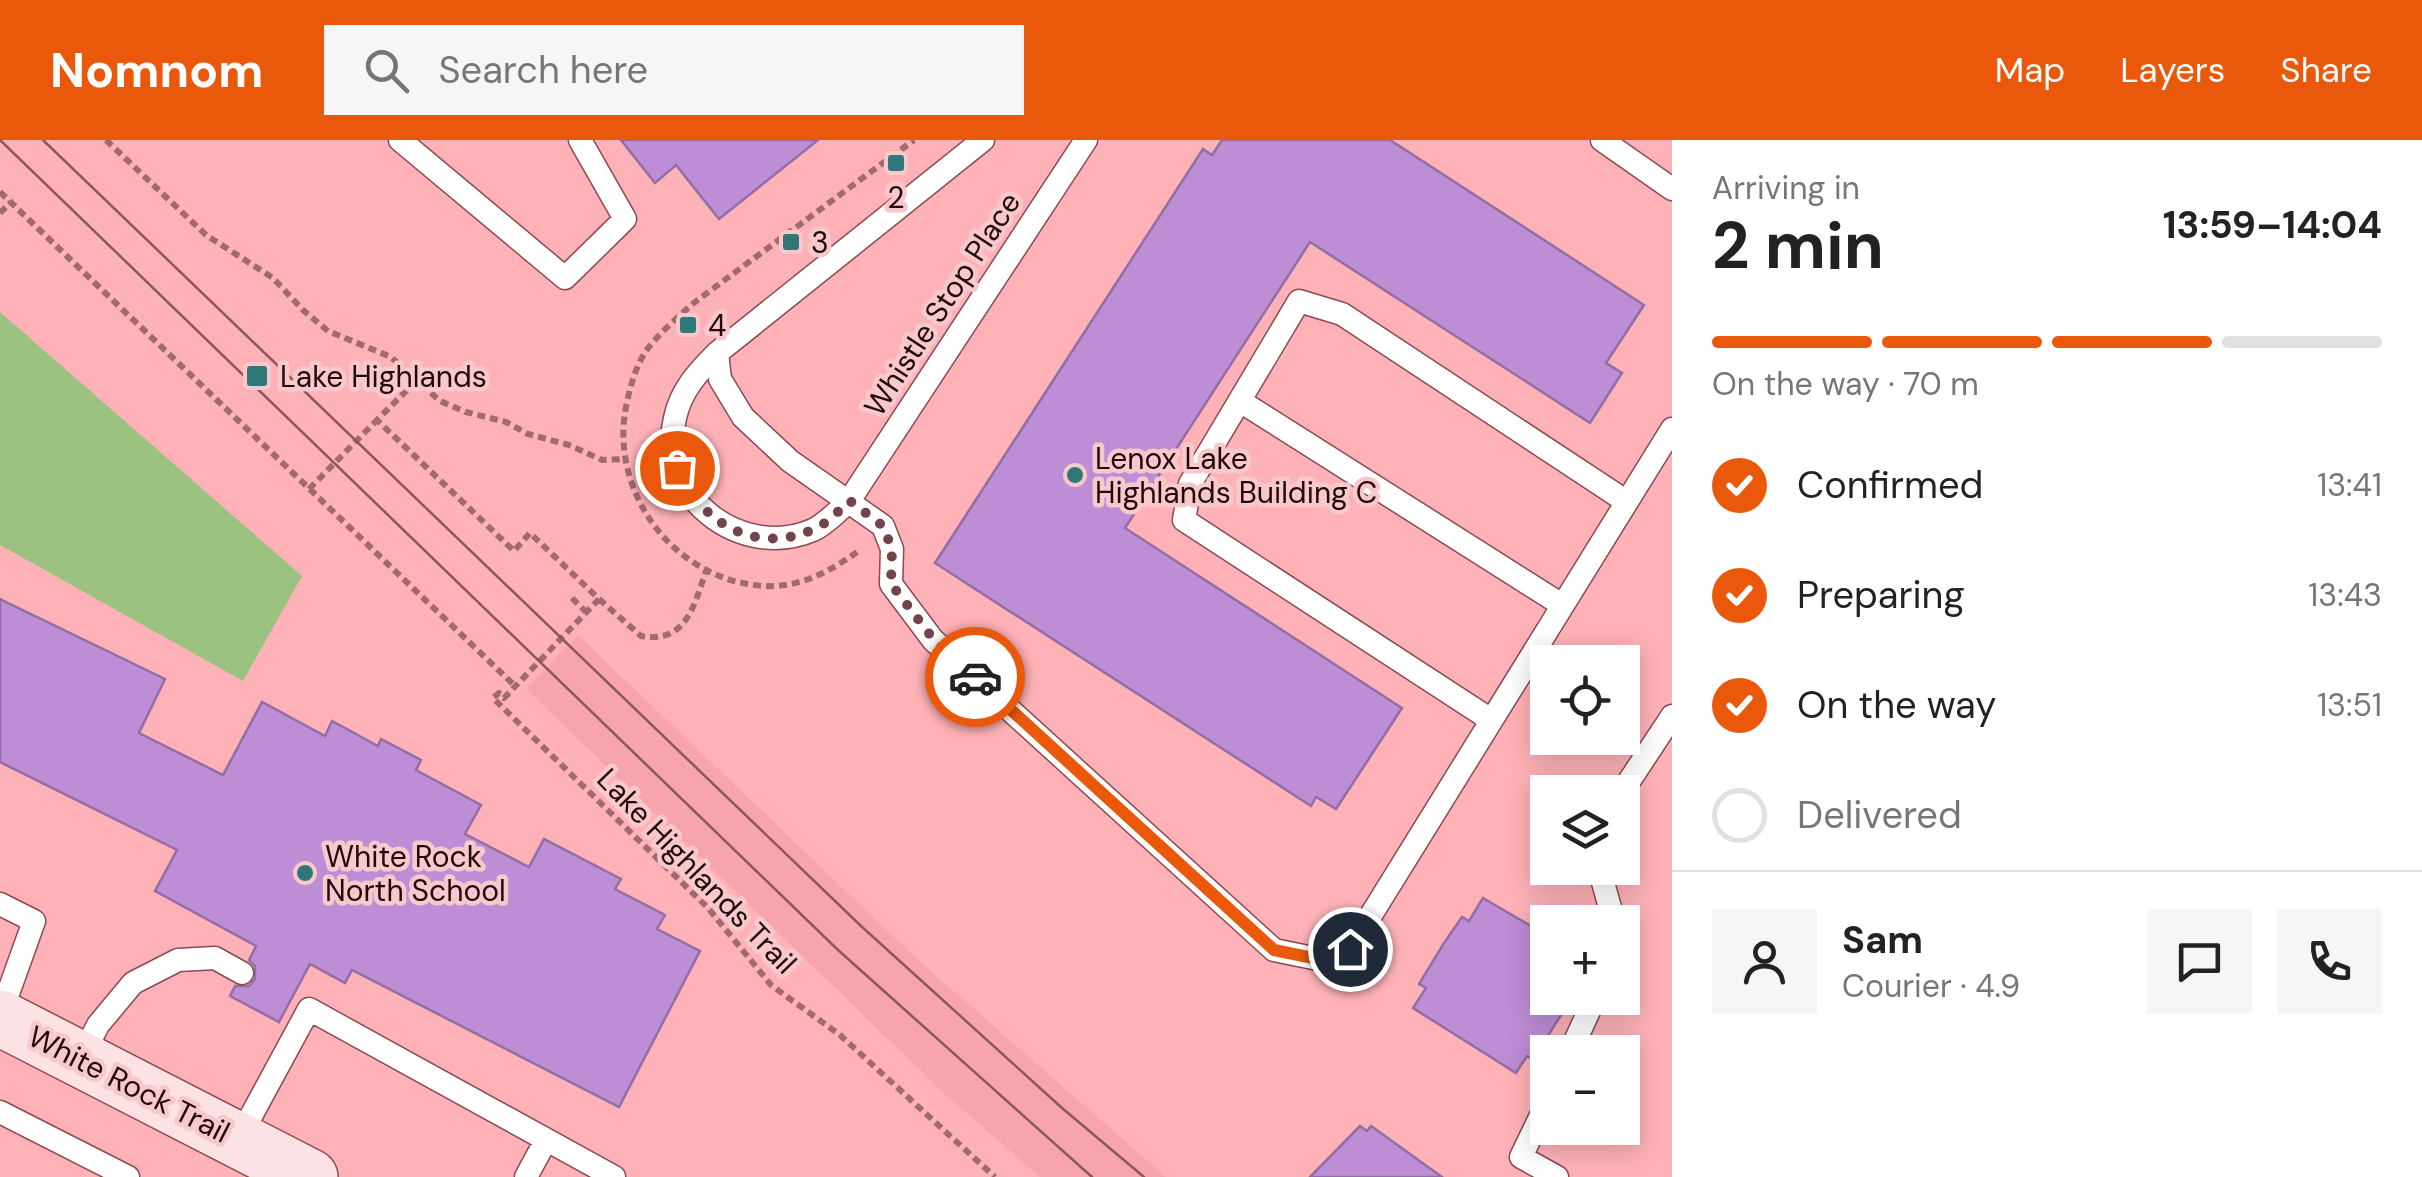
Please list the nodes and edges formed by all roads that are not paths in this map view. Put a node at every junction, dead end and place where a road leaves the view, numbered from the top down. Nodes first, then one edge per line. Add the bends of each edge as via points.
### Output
1 (400, 140) edge
2 (580, 140) edge
3 (983, 140) edge
4 (1086, 140) edge
5 (1602, 140) edge
6 (1672, 189) edge
7 (717, 353) junction
8 (1240, 400) junction
9 (1672, 429) edge
10 (850, 501) junction
11 (1627, 502) junction
12 (1562, 605) junction
13 (1672, 716) edge
14 (1490, 720) junction
15 (1633, 775) edge
16 (0, 904) edge
17 (242, 973) dead end
18 (0, 1017) edge
19 (81, 1059) junction
20 (0, 1112) edge
21 (238, 1140) junction
22 (546, 1140) junction
23 (1530, 1140) edge
24 (128, 1177) edge
25 (310, 1177) edge
26 (526, 1177) edge
27 (614, 1177) edge
28 (1557, 1177) edge

1 - 2 lane via 565,278 625,219
3 - 7 lane, Whistle Stop Place
4 - 10 lane, Whistle Stop Place
5 - 6 lane
7 - 10 lane via 720,378 743,417 790,461
7 - 10 lane, Whistle Stop Place via 682,396 674,420 677,468 702,510 721,524 768,539 816,529
8 - 11 lane via 1299,301 1342,314
8 - 12 lane
8 - 14 lane via 1190,484 1184,520
9 - 11 lane
10 - 14 lane via 883,526 892,549 891,584 934,640 1274,950 1318,959 1350,949
11 - 12 lane
12 - 14 lane
13 - 15 lane
16 - 18 lane via 34,921
17 - 19 lane via 215,958 178,960 133,983 98,1024
18 - 19 street, White Rock Trail
19 - 21 street, White Rock Trail
20 - 24 lane
21 - 22 lane via 300,1005
21 - 25 street, White Rock Trail
22 - 26 lane
22 - 27 lane
23 - 28 lane via 1522,1157

